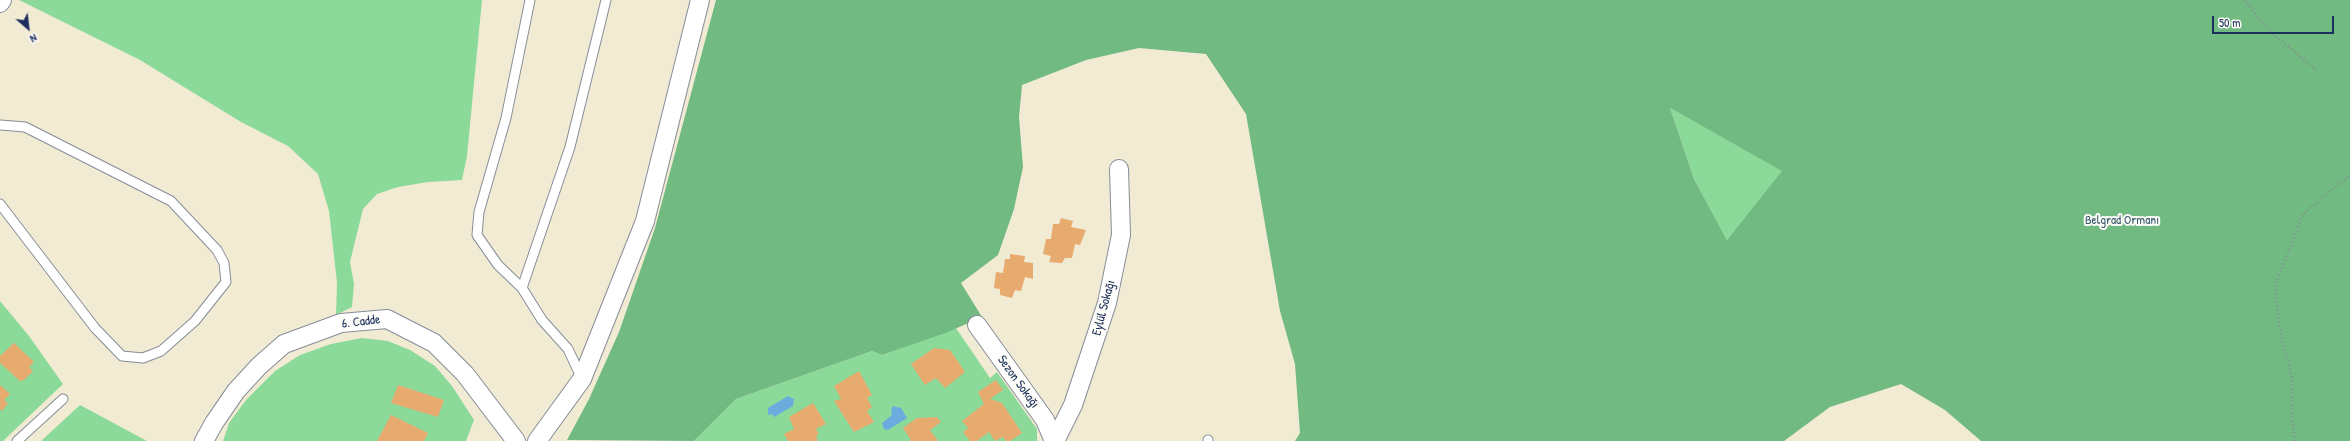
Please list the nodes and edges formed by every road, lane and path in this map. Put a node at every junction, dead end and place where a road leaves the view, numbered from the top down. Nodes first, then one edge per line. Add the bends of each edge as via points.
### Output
1 (2, 0) edge
2 (530, 0) edge
3 (606, 0) edge
4 (700, 0) edge
5 (2245, 0) edge
6 (0, 2) edge
7 (2319, 72) dead end
8 (0, 125) edge
9 (1119, 169) dead end
10 (2350, 175) edge
11 (0, 204) edge
12 (522, 288) junction
13 (977, 325) dead end
14 (582, 379) junction
15 (63, 399) dead end
16 (17, 441) edge
17 (204, 441) edge
18 (516, 441) edge
19 (537, 441) edge
20 (1054, 441) edge
21 (2295, 441) edge

1 - 6 street
2 - 12 lane via 506,118 479,212 477,235 498,264
3 - 12 lane via 570,147
4 - 14 street via 646,221
5 - 7 path via 2267,29
8 - 11 lane via 25,127 171,201 217,250 224,263 226,282 195,321 161,351 143,358 122,356 95,328
9 - 20 street, Eylül Sokağı via 1121,235 1107,303 1073,405
10 - 21 path via 2303,214 2276,285 2279,326 2292,377
12 - 14 lane via 542,320 568,349
13 - 20 street, Sezon Sokağı via 1045,420
14 - 19 street
15 - 16 lane
17 - 18 street, 6. Cadde via 236,390 284,344 341,323 387,319 434,343 465,374

